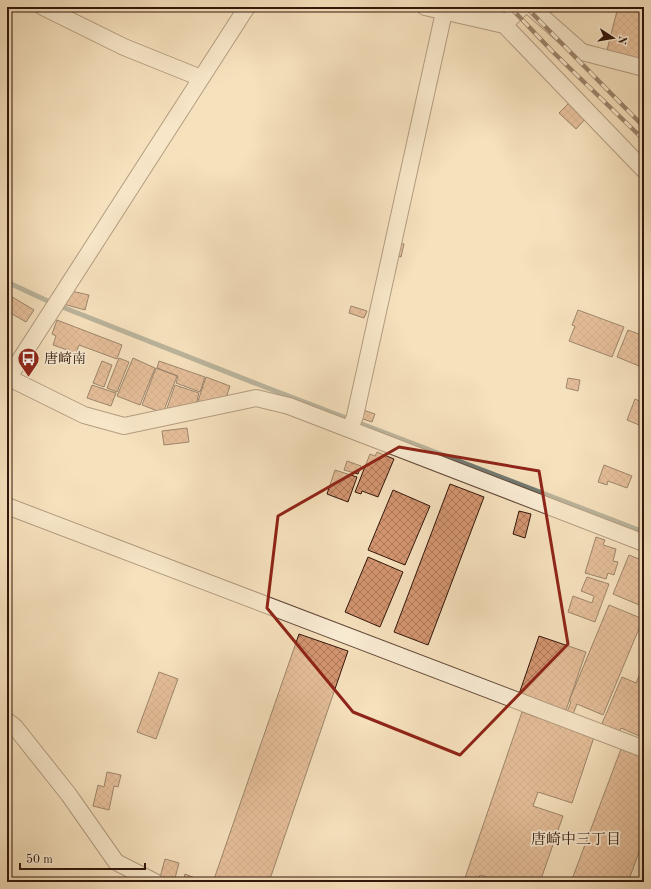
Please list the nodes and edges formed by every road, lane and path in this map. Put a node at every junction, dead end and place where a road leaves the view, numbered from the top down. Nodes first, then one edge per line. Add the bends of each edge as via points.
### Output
1 (43, 7) edge
2 (247, 7) edge
3 (425, 7) edge
4 (487, 7) edge
5 (522, 7) edge
6 (531, 7) edge
7 (444, 12) junction
8 (504, 25) junction
9 (644, 68) edge
10 (201, 78) junction
11 (644, 170) edge
12 (7, 378) edge
13 (350, 429) junction
14 (7, 506) edge
15 (644, 543) edge
16 (7, 721) edge
17 (644, 749) edge
18 (155, 882) edge

1 - 10 street via 124,48
2 - 10 street
3 - 7 street
4 - 8 street
5 - 8 street
6 - 9 street via 582,52
7 - 8 street
7 - 13 street via 355,416
8 - 11 street
10 - 12 street
12 - 13 street via 84,415 124,426 256,398 289,406
13 - 15 street
14 - 17 street
16 - 18 street via 15,727 69,795 116,862

